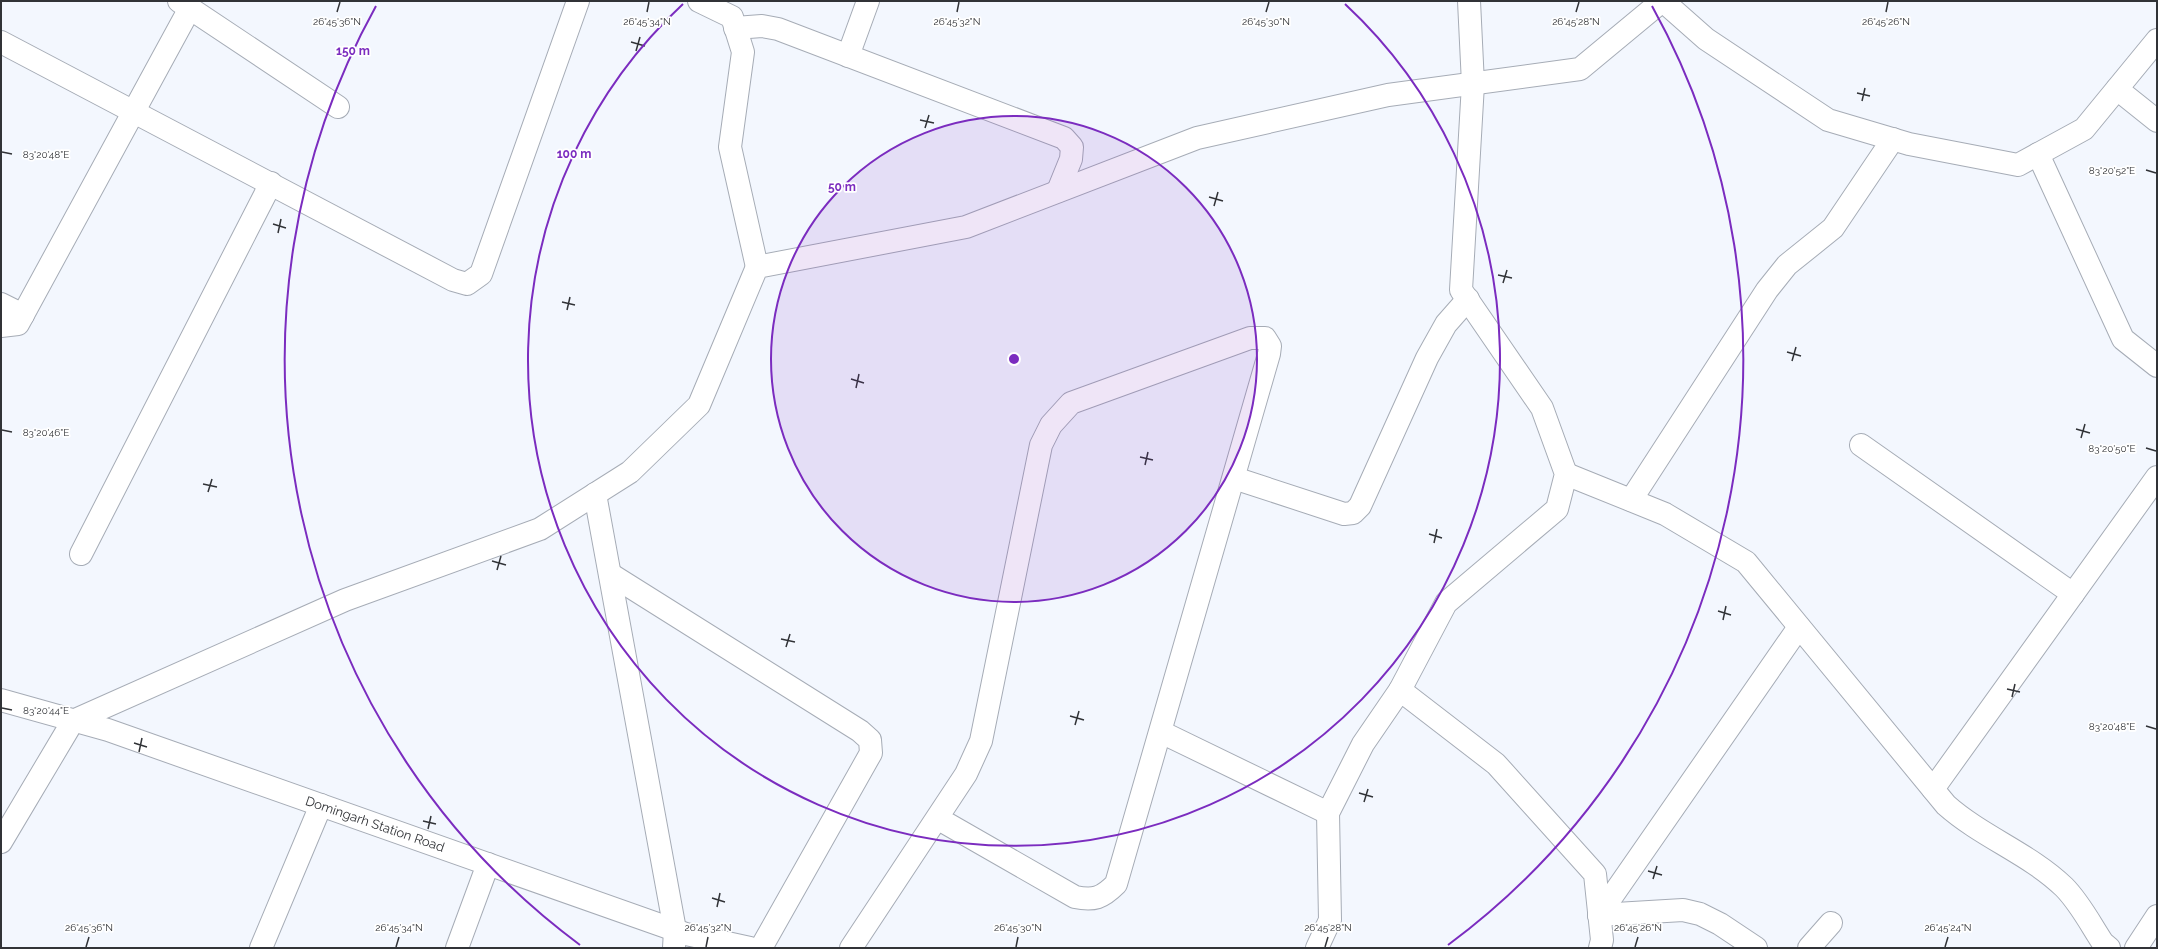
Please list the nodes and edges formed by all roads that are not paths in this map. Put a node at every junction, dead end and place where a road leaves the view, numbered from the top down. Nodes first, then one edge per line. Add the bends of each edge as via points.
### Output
1 (578, 1) edge
2 (699, 1) edge
3 (868, 1) edge
4 (1469, 1) edge
5 (1663, 1) edge
6 (184, 5) edge
7 (735, 28) junction
8 (2157, 40) edge
9 (1, 42) edge
10 (848, 56) junction
11 (1473, 84) junction
12 (2117, 89) junction
13 (338, 107) dead end
14 (135, 111) junction
15 (2157, 121) edge
16 (1893, 139) junction
17 (2038, 154) junction
18 (271, 184) junction
19 (1058, 191) junction
20 (757, 267) junction
21 (1468, 299) junction
22 (1, 304) edge
23 (23, 315) junction
24 (1, 326) edge
25 (2157, 366) edge
26 (1861, 445) dead end
27 (1566, 474) junction
28 (2157, 477) edge
29 (1234, 478) junction
30 (595, 494) junction
31 (1631, 500) junction
32 (81, 554) dead end
33 (610, 574) junction
34 (2073, 594) junction
35 (1799, 627) junction
36 (1400, 690) junction
37 (1, 700) edge
38 (73, 721) junction
39 (1161, 732) junction
40 (1933, 789) junction
41 (321, 805) junction
42 (1328, 813) junction
43 (937, 818) junction
44 (1, 842) edge
45 (488, 864) junction
46 (1599, 915) junction
47 (2157, 916) edge
48 (1831, 923) dead end
49 (674, 939) edge
50 (261, 948) edge
51 (457, 948) edge
52 (750, 948) edge
53 (761, 948) edge
54 (851, 948) edge
55 (1317, 948) edge
56 (1600, 948) edge
57 (1756, 948) edge
58 (1809, 948) edge
59 (2109, 948) edge
60 (2136, 948) edge

1 - 18 street via 481,274 468,284 453,280
2 - 7 street via 732,17
3 - 10 street
4 - 11 street
5 - 11 street via 1580,69
5 - 16 street via 1706,39 1828,120
6 - 13 street
6 - 14 street
7 - 10 street via 762,26
7 - 20 street via 743,52 730,148
8 - 12 street
9 - 14 street
10 - 19 street via 1064,138 1072,148 1071,159
11 - 19 street via 1388,95 1197,138
11 - 21 street via 1461,290
12 - 15 street
12 - 17 street via 2084,129
14 - 18 street
14 - 23 street
16 - 17 street via 2018,165
16 - 31 street via 1833,228 1787,265 1767,290
17 - 25 street via 2123,339
18 - 32 street
19 - 20 street via 966,226
20 - 30 street via 699,405 630,472
21 - 27 street via 1542,408
21 - 29 street via 1446,324 1427,358 1360,506 1353,513 1344,514
22 - 23 street
23 - 24 street via 18,324
26 - 34 street
27 - 31 street
27 - 36 street via 1557,509 1446,603
28 - 34 street
29 - 39 street
29 - 43 street via 1269,354 1270,346 1265,338 1250,338 1071,403 1051,425 1041,445 981,741 966,774
30 - 33 street
30 - 38 street via 540,529 345,600
31 - 35 street via 1665,514 1746,562
33 - 49 street
33 - 53 street via 860,731 870,740 870,753
34 - 40 street
35 - 40 street
35 - 46 street
36 - 42 street via 1363,744
36 - 46 street via 1496,764 1595,874
37 - 38 street, Domingarh Station Road
38 - 41 street, Domingarh Station Road via 108,730
38 - 44 street
39 - 42 street
39 - 43 street via 1116,884 1107,893 1090,900 1075,897
40 - 59 street via 1959,816 2044,870 2065,888
41 - 45 street, Domingarh Station Road
41 - 50 street
42 - 55 street via 1330,920
43 - 54 street
45 - 49 street, Domingarh Station Road
45 - 51 street
46 - 56 street via 1602,940
46 - 57 street via 1683,910 1700,914 1720,924
47 - 60 street
48 - 58 street
49 - 52 street, Domingarh Station Road

